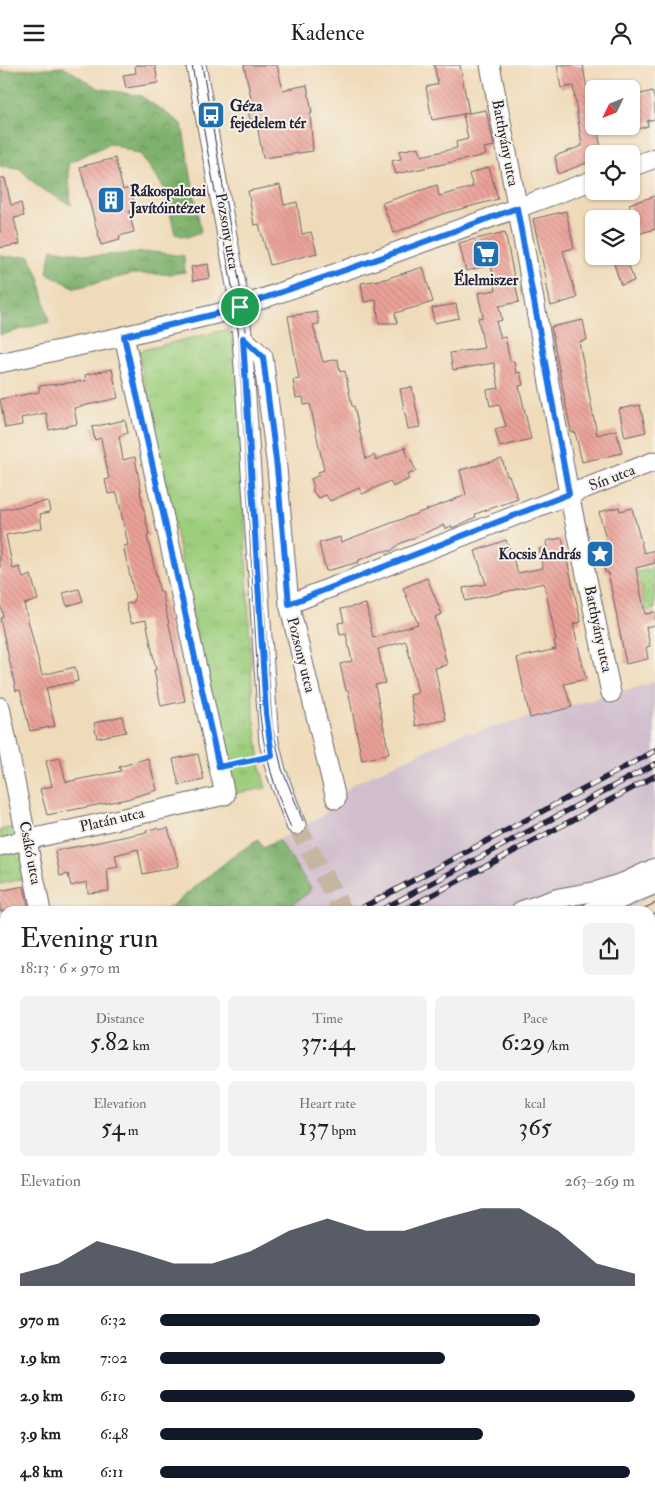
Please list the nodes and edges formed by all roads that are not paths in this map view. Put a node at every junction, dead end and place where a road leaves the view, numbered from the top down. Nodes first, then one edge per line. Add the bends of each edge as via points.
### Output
1 (196, 65) edge
2 (490, 65) edge
3 (655, 158) edge
4 (640, 164) edge
5 (585, 184) edge
6 (517, 208) junction
7 (240, 307) junction
8 (124, 336) junction
9 (243, 338) junction
10 (0, 363) edge
11 (655, 461) edge
12 (569, 494) junction
13 (289, 604) junction
14 (611, 693) dead end
15 (0, 707) edge
16 (336, 799) dead end
17 (296, 825) tunnel mouth
18 (27, 839) junction
19 (0, 846) edge
20 (655, 868) edge
21 (655, 884) edge
22 (40, 906) edge
23 (536, 906) edge
24 (604, 906) edge

1 - 7 street, Pozsony utca
2 - 6 street, Batthyány utca
3 - 4 street
5 - 6 street
6 - 7 street
6 - 12 street, Batthyány utca
7 - 8 street
7 - 9 street, Pozsony utca
8 - 10 street
8 - 18 street, Platán utca via 225,795
9 - 13 street, Pozsony utca via 263,357
9 - 17 street, Pozsony utca via 266,713 272,756
11 - 12 street, Sín utca
12 - 13 street, Sín utca
12 - 14 street, Batthyány utca
13 - 16 street, Pozsony utca
15 - 18 street, Csákó utca
18 - 19 street, Platán utca
18 - 22 street, Csákó utca
20 - 23 street via 598,891
21 - 24 street

